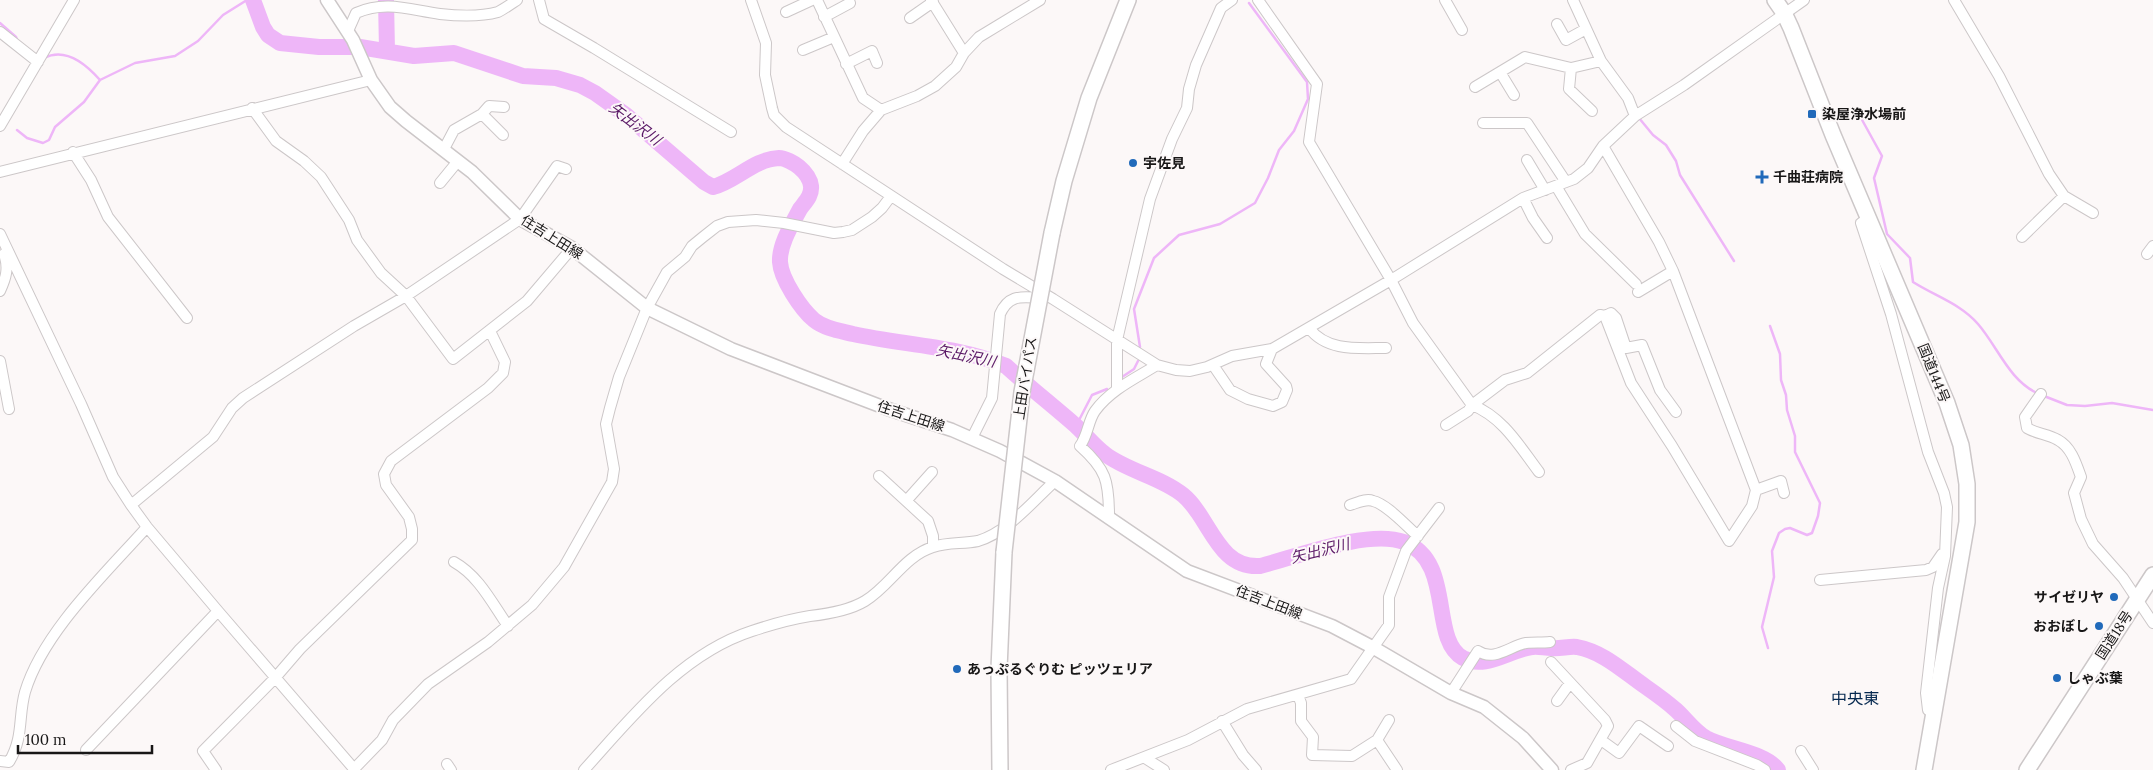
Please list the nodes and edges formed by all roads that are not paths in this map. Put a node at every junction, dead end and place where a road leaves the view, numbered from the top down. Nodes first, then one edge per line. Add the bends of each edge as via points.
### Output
1 (74, 0) edge
2 (327, 0) edge
3 (517, 0) edge
4 (539, 0) edge
5 (751, 0) edge
6 (812, 0) edge
7 (817, 0) edge
8 (1040, 0) edge
9 (1128, 0) edge
10 (1232, 0) edge
11 (1258, 0) edge
12 (1445, 0) edge
13 (1572, 0) edge
14 (1776, 0) edge
15 (1804, 0) edge
16 (1954, 0) edge
17 (932, 1) edge
18 (850, 3) dead end
19 (1783, 6) edge
20 (786, 12) dead end
21 (824, 17) junction
22 (910, 18) dead end
23 (1557, 24) dead end
24 (1586, 29) junction
25 (1462, 30) dead end
26 (0, 32) edge
27 (350, 36) junction
28 (834, 37) junction
29 (803, 50) dead end
30 (964, 52) junction
31 (1601, 61) junction
32 (38, 62) junction
33 (877, 63) dead end
34 (846, 64) junction
35 (1571, 68) junction
36 (1500, 72) junction
37 (371, 80) junction
38 (1475, 87) dead end
39 (1514, 95) dead end
40 (504, 107) dead end
41 (252, 108) junction
42 (881, 110) junction
43 (1592, 111) dead end
44 (482, 114) junction
45 (1635, 116) junction
46 (1483, 123) dead end
47 (0, 126) edge
48 (731, 132) dead end
49 (503, 135) dead end
50 (1603, 146) junction
51 (444, 150) junction
52 (73, 152) junction
53 (1527, 160) dead end
54 (458, 161) junction
55 (842, 164) junction
56 (566, 168) dead end
57 (0, 172) edge
58 (440, 183) dead end
59 (1561, 184) junction
60 (1545, 190) junction
61 (891, 196) junction
62 (2064, 196) junction
63 (1523, 198) junction
64 (2093, 213) dead end
65 (520, 219) junction
66 (1868, 219) junction
67 (0, 234) edge
68 (2022, 237) dead end
69 (1547, 238) dead end
70 (5, 245) junction
71 (572, 248) junction
72 (1673, 271) junction
73 (1392, 280) junction
74 (0, 291) edge
75 (406, 296) junction
76 (1053, 298) junction
77 (647, 308) junction
78 (1605, 316) junction
79 (187, 318) dead end
80 (1309, 328) junction
81 (490, 331) junction
82 (1117, 340) junction
83 (1386, 348) dead end
84 (1272, 349) junction
85 (0, 361) edge
86 (1213, 364) junction
87 (1158, 365) junction
88 (1117, 389) junction
89 (2041, 394) dead end
90 (1472, 405) junction
91 (10, 409) dead end
92 (1676, 412) dead end
93 (1446, 425) dead end
94 (972, 438) junction
95 (932, 472) dead end
96 (1539, 472) dead end
97 (879, 476) dead end
98 (1055, 481) junction
99 (1756, 490) junction
100 (1784, 493) dead end
101 (908, 500) junction
102 (131, 505) junction
103 (1350, 505) dead end
104 (1438, 508) dead end
105 (1109, 516) junction
106 (147, 528) junction
107 (1417, 537) junction
108 (934, 546) junction
109 (1945, 549) junction
110 (454, 562) dead end
111 (2153, 575) edge
112 (1820, 580) dead end
113 (2138, 599) junction
114 (218, 610) junction
115 (2153, 623) edge
116 (508, 626) junction
117 (1550, 642) dead end
118 (1374, 648) junction
119 (1551, 662) dead end
120 (275, 678) junction
121 (1570, 683) junction
122 (1451, 693) junction
123 (1298, 695) junction
124 (1557, 701) dead end
125 (1933, 712) junction
126 (1389, 720) dead end
127 (1222, 721) junction
128 (1676, 726) dead end
129 (1378, 740) junction
130 (1600, 740) junction
131 (1668, 746) dead end
132 (86, 750) dead end
133 (1801, 751) dead end
134 (1145, 758) junction
135 (0, 761) edge
136 (216, 770) edge
137 (354, 770) edge
138 (584, 770) edge
139 (1000, 770) edge
140 (1111, 770) edge
141 (1164, 770) edge
142 (1256, 770) edge
143 (1397, 770) edge
144 (1552, 770) edge
145 (1571, 770) edge
146 (1765, 770) edge
147 (1813, 770) edge
148 (1924, 770) edge
149 (2026, 770) edge

1 - 32 street
2 - 27 main road, 住吉上田線
3 - 27 street via 498,12 475,16 440,14 408,5 385,4 356,14
4 - 48 street via 544,19
5 - 55 street via 766,43 765,75 774,115 786,127
6 - 20 street
7 - 21 street
8 - 30 street via 978,37
9 - 139 highway, 上田バイパス, bridge via 1089,98 1064,180 1022,392 1004,552 999,669
10 - 82 street via 1221,8 1196,65 1187,108 1150,200
11 - 73 street via 1317,84 1309,142
12 - 25 street
13 - 24 street
14 - 19 highway, 国道144号
15 - 19 street
16 - 62 street
17 - 22 street
17 - 30 street
18 - 21 street
19 - 45 street via 1684,85
19 - 66 highway, 国道144号
21 - 28 street
23 - 24 street via 1566,40
24 - 31 street
26 - 32 street
27 - 37 main road, 住吉上田線
28 - 29 street
28 - 34 street
30 - 42 street via 956,67 935,86
31 - 35 street
31 - 45 street via 1628,98
32 - 47 street
33 - 34 street via 872,51
34 - 42 street via 863,98
35 - 36 street via 1525,57
35 - 43 street via 1569,89
36 - 38 street
36 - 39 street
37 - 41 street
37 - 51 main road, 住吉上田線 via 390,107
40 - 44 street via 489,106
41 - 52 street
41 - 75 street via 276,141 321,177 349,220 357,240 381,273
42 - 55 street
44 - 49 street
44 - 51 street via 454,130
45 - 50 street
46 - 59 street via 1527,123
50 - 59 street via 1582,174
50 - 72 street
51 - 54 main road, 住吉上田線
52 - 57 street
52 - 79 street via 91,180 108,217
53 - 60 street
54 - 58 street
54 - 65 main road, 住吉上田線
55 - 61 street
56 - 65 street via 557,166
59 - 60 street
59 - 72 street via 1584,234 1637,288
60 - 63 street
61 - 76 street
61 - 77 street via 882,208 852,230 834,232 784,222 741,220 717,226 667,272
62 - 64 street
62 - 68 street
63 - 69 street via 1532,218
63 - 73 street
65 - 71 main road, 住吉上田線
65 - 75 street
66 - 109 street via 1861,223 1891,314 1928,452 1944,493 1947,507
66 - 125 highway, 国道144号 via 1947,403 1960,445 1967,484 1967,522
67 - 70 street
70 - 74 street via 7,271
70 - 102 street via 113,477
71 - 77 main road, 住吉上田線
71 - 81 street via 527,302
72 - 99 street
73 - 80 street
73 - 90 street via 1413,322
75 - 81 street via 454,359
75 - 102 street via 243,398 232,408 213,437
76 - 82 street
76 - 94 street via 1017,297 1007,301 1000,314 992,398
77 - 94 main road, 住吉上田線 via 731,349
77 - 116 street via 619,376 606,424 613,462 612,482 564,566 532,605
78 - 90 street via 1600,315 1527,373 1505,380
78 - 92 street via 1611,313 1616,318 1626,348 1642,345 1660,390
78 - 99 street via 1631,383 1729,541 1752,506
80 - 83 street via 1334,346
80 - 84 street
81 - 120 street via 505,362 503,373 488,388 391,461 384,474 386,485 409,517 412,540 300,649
82 - 87 street
82 - 88 street
84 - 86 street via 1232,356
84 - 86 street via 1266,364 1287,390 1282,402 1272,406 1230,390
85 - 91 street
86 - 87 street via 1184,372
87 - 88 street
88 - 105 street via 1095,411 1080,446 1096,460 1108,484
89 - 113 street via 2026,417 2027,428 2057,439 2066,446 2081,477 2074,493 2081,519 2093,544
90 - 93 street
90 - 96 street via 1498,419
94 - 98 main road, 住吉上田線
95 - 101 street
97 - 101 street
98 - 105 main road, 住吉上田線
98 - 108 street via 997,534 971,542
99 - 100 street via 1780,481
101 - 108 street via 928,520
102 - 106 street
103 - 107 street via 1374,501
104 - 107 street
105 - 118 main road, 住吉上田線 via 1187,570 1332,626
106 - 114 street
106 - 135 street via 51,638 25,692 16,750 9,762
107 - 118 street via 1406,551 1389,597 1389,625
108 - 138 street via 916,555 865,601 823,615 753,631 712,649 646,701
109 - 112 street via 1937,563 1926,570
109 - 125 street via 1926,693 1928,710
110 - 116 street via 475,578
111 - 113 highway, 国道18号
113 - 115 street
113 - 149 highway, 国道18号
114 - 120 street
114 - 132 street
116 - 137 street via 428,684 393,720 382,740
117 - 122 street via 1526,643 1498,654 1484,655 1478,651
118 - 122 main road, 住吉上田線
118 - 123 street via 1351,679
119 - 121 street
120 - 136 street via 203,751
120 - 137 street
121 - 124 street
121 - 130 street via 1605,720 1608,726
122 - 144 main road, 住吉上田線 via 1484,707 1523,738
123 - 127 street via 1247,709
123 - 129 street via 1301,720 1313,737 1312,755 1352,756
125 - 148 highway, 国道144号
126 - 129 street
127 - 134 street
127 - 142 street via 1242,755
128 - 146 street via 1695,741
129 - 143 street
130 - 131 street via 1619,753 1639,726
130 - 145 street via 1587,763
133 - 147 street
134 - 140 street
134 - 141 street

